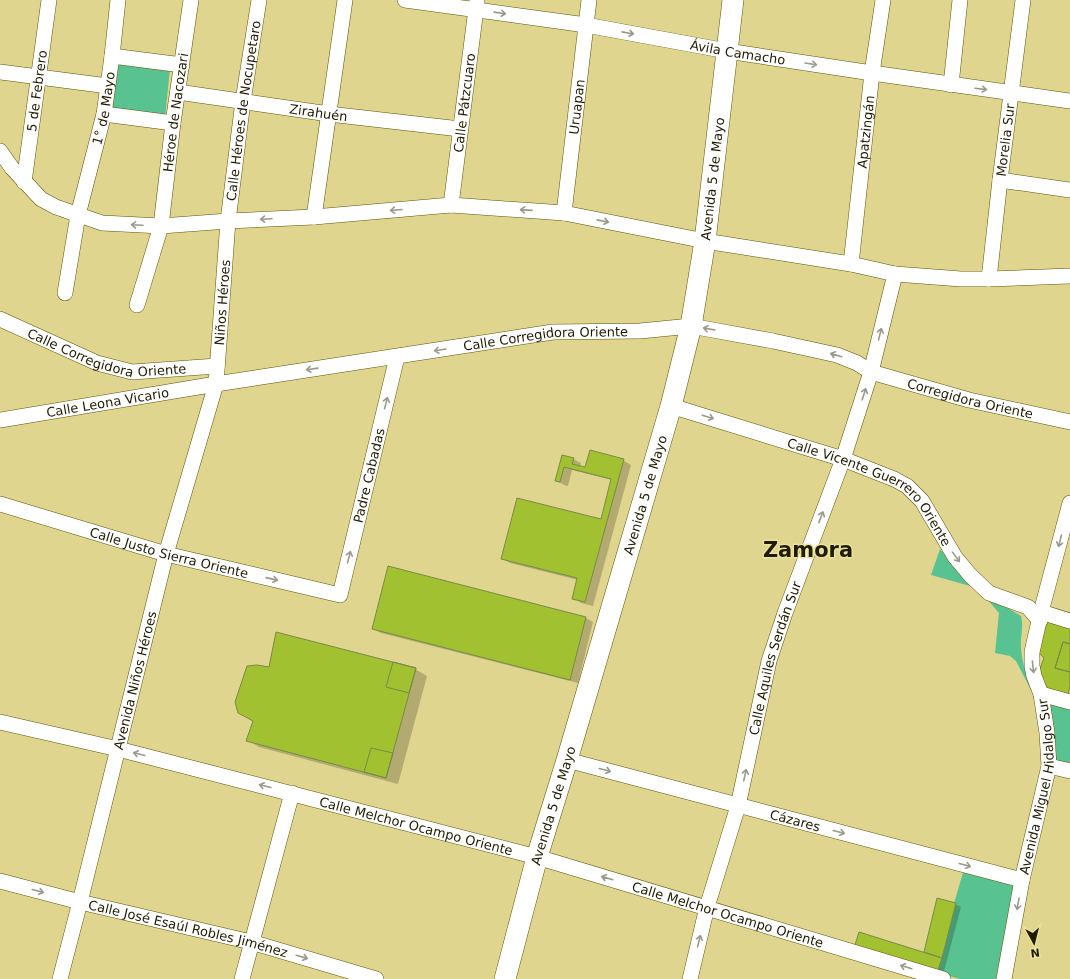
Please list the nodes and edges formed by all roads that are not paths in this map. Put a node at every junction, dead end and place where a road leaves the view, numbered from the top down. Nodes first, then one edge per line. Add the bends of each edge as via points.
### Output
1 (49, 0) edge
2 (118, 0) edge
3 (191, 0) edge
4 (259, 0) edge
5 (345, 0) edge
6 (405, 0) edge
7 (589, 0) edge
8 (733, 0) edge
9 (883, 0) edge
10 (960, 0) edge
11 (1023, 0) edge
12 (476, 5) edge
13 (586, 25) junction
14 (727, 51) junction
15 (112, 56) junction
16 (182, 65) junction
17 (0, 72) edge
18 (872, 74) junction
19 (38, 77) junction
20 (951, 85) junction
21 (108, 86) junction
22 (178, 92) junction
23 (1011, 93) junction
24 (243, 101) junction
25 (1070, 101) edge
26 (104, 114) junction
27 (329, 114) junction
28 (173, 123) junction
29 (460, 129) junction
30 (0, 151) edge
31 (1000, 180) junction
32 (24, 182) junction
33 (1070, 190) edge
34 (451, 205) junction
35 (564, 213) junction
36 (78, 215) junction
37 (314, 217) junction
38 (228, 221) junction
39 (161, 226) junction
40 (705, 241) junction
41 (852, 264) junction
42 (895, 274) junction
43 (1070, 276) edge
44 (990, 279) junction
45 (65, 293) dead end
46 (137, 305) dead end
47 (0, 319) edge
48 (691, 326) junction
49 (397, 357) junction
50 (217, 366) junction
51 (871, 372) junction
52 (216, 384) junction
53 (671, 406) junction
54 (0, 420) edge
55 (1070, 422) edge
56 (843, 459) junction
57 (1070, 503) edge
58 (0, 504) edge
59 (166, 554) junction
60 (340, 595) joint
61 (1041, 616) junction
62 (1070, 621) edge
63 (1041, 694) junction
64 (1070, 702) edge
65 (0, 722) edge
66 (118, 749) junction
67 (568, 760) junction
68 (1049, 766) junction
69 (1070, 771) edge
70 (292, 793) junction
71 (738, 806) junction
72 (537, 857) junction
73 (1022, 880) junction
74 (0, 881) edge
75 (80, 902) junction
76 (707, 907) junction
77 (251, 942) junction
78 (60, 979) edge
79 (242, 979) edge
80 (376, 979) edge
81 (505, 979) edge
82 (690, 979) edge
83 (943, 979) edge
84 (1004, 979) edge

1 - 19 street, 5 de Febrero
2 - 15 street, 1° de Mayo
3 - 16 street, Héroe de Nacozari
4 - 24 street, Calle Héroes de Nocupetaro
5 - 27 street
6 - 12 street, Ávila Camacho
7 - 13 street, Uruapan
8 - 14 street, Avenida 5 de Mayo
9 - 18 street, Apatzingán
10 - 20 street
11 - 23 street, Morelia Sur
12 -> 13 street, Ávila Camacho
12 - 29 street, Calle Pátzcuaro
13 -> 14 street, Ávila Camacho
13 - 35 street, Uruapan
14 -> 18 street, Ávila Camacho
14 - 40 street, Avenida 5 de Mayo
15 - 16 street
15 - 21 street, 1° de Mayo
16 - 22 street, Héroe de Nacozari
17 - 19 street
18 - 20 street, Ávila Camacho
18 - 41 street, Apatzingán
19 - 21 street
19 - 32 street, 5 de Febrero
20 -> 23 street, Ávila Camacho
21 - 26 street, 1° de Mayo
22 - 24 street, Zirahuén
22 - 28 street, Héroe de Nacozari
23 - 25 street, Ávila Camacho
23 - 31 street, Morelia Sur
24 - 27 street, Zirahuén
24 - 38 street, Calle Héroes de Nocupetaro
26 - 28 street
26 - 36 street, 1° de Mayo
27 - 29 street, Zirahuén
27 - 37 street
28 - 39 street, Héroe de Nacozari
29 - 34 street, Calle Pátzcuaro
30 - 32 street
31 - 33 street
31 - 44 street, Morelia Sur
32 - 36 street via 41,200
35 -> 34 street
34 -> 37 street
35 -> 40 street
39 -> 36 street via 102,223
36 - 45 street, 1° de Mayo
37 -> 38 street
38 - 39 street
38 - 50 street, Niños Héroes
39 - 46 street, Héroe de Nacozari
40 - 41 street
40 - 48 street, Avenida 5 de Mayo
41 - 42 street
42 - 44 street
51 -> 42 street, Calle Aquiles Serdán Sur
43 - 44 street
47 - 50 street, Calle Corregidora Oriente via 98,363 132,372
48 -> 49 street, Calle Corregidora Oriente via 640,331 552,332
51 -> 48 street, Calle Corregidora Oriente via 837,355
48 - 53 street, Avenida 5 de Mayo
49 -> 52 street, Calle Corregidora Oriente
60 -> 49 street, Padre Cabadas
50 - 52 street, Niños Héroes
51 - 55 street, Corregidora Oriente via 969,400
56 -> 51 street, Calle Aquiles Serdán Sur
52 - 54 street, Calle Leona Vicario
52 - 59 street, Avenida Niños Héroes
53 -> 56 street, Calle Vicente Guerrero Oriente
53 - 67 street, Avenida 5 de Mayo
56 -> 61 street, Calle Vicente Guerrero Oriente via 907,486 922,501 955,557 970,575 989,593 1028,607
71 -> 56 street, Calle Aquiles Serdán Sur via 769,661
57 -> 61 street, Avenida Miguel Hidalgo Sur
58 - 59 street, Calle Justo Sierra Oriente
59 -> 60 street, Calle Justo Sierra Oriente
59 - 66 street, Avenida Niños Héroes
61 - 62 street, Calle Vicente Guerrero Oriente
61 -> 63 street, Avenida Miguel Hidalgo Sur via 1032,652 1034,676
63 - 64 street
63 - 68 street, Avenida Miguel Hidalgo Sur
65 - 66 street, Calle Melchor Ocampo Oriente
70 -> 66 street, Calle Melchor Ocampo Oriente
66 - 75 street, Avenida Niños Héroes
67 -> 71 street, Cázares
67 - 72 street, Avenida 5 de Mayo
68 - 69 street
68 - 73 street, Avenida Miguel Hidalgo Sur
70 - 72 street, Calle Melchor Ocampo Oriente
70 - 77 street
71 -> 73 street, Cázares
71 - 76 street, Calle Aquiles Serdán Sur
76 -> 72 street, Calle Melchor Ocampo Oriente
72 - 81 street, Avenida 5 de Mayo
73 -> 84 street, Avenida Miguel Hidalgo Sur
74 -> 75 street, Calle José Esaúl Robles Jiménez
75 - 77 street, Calle José Esaúl Robles Jiménez
75 - 78 street, Avenida Niños Héroes
82 -> 76 street, Calle Aquiles Serdán Sur
83 -> 76 street, Calle Melchor Ocampo Oriente
77 - 79 street
77 -> 80 street, Calle José Esaúl Robles Jiménez

